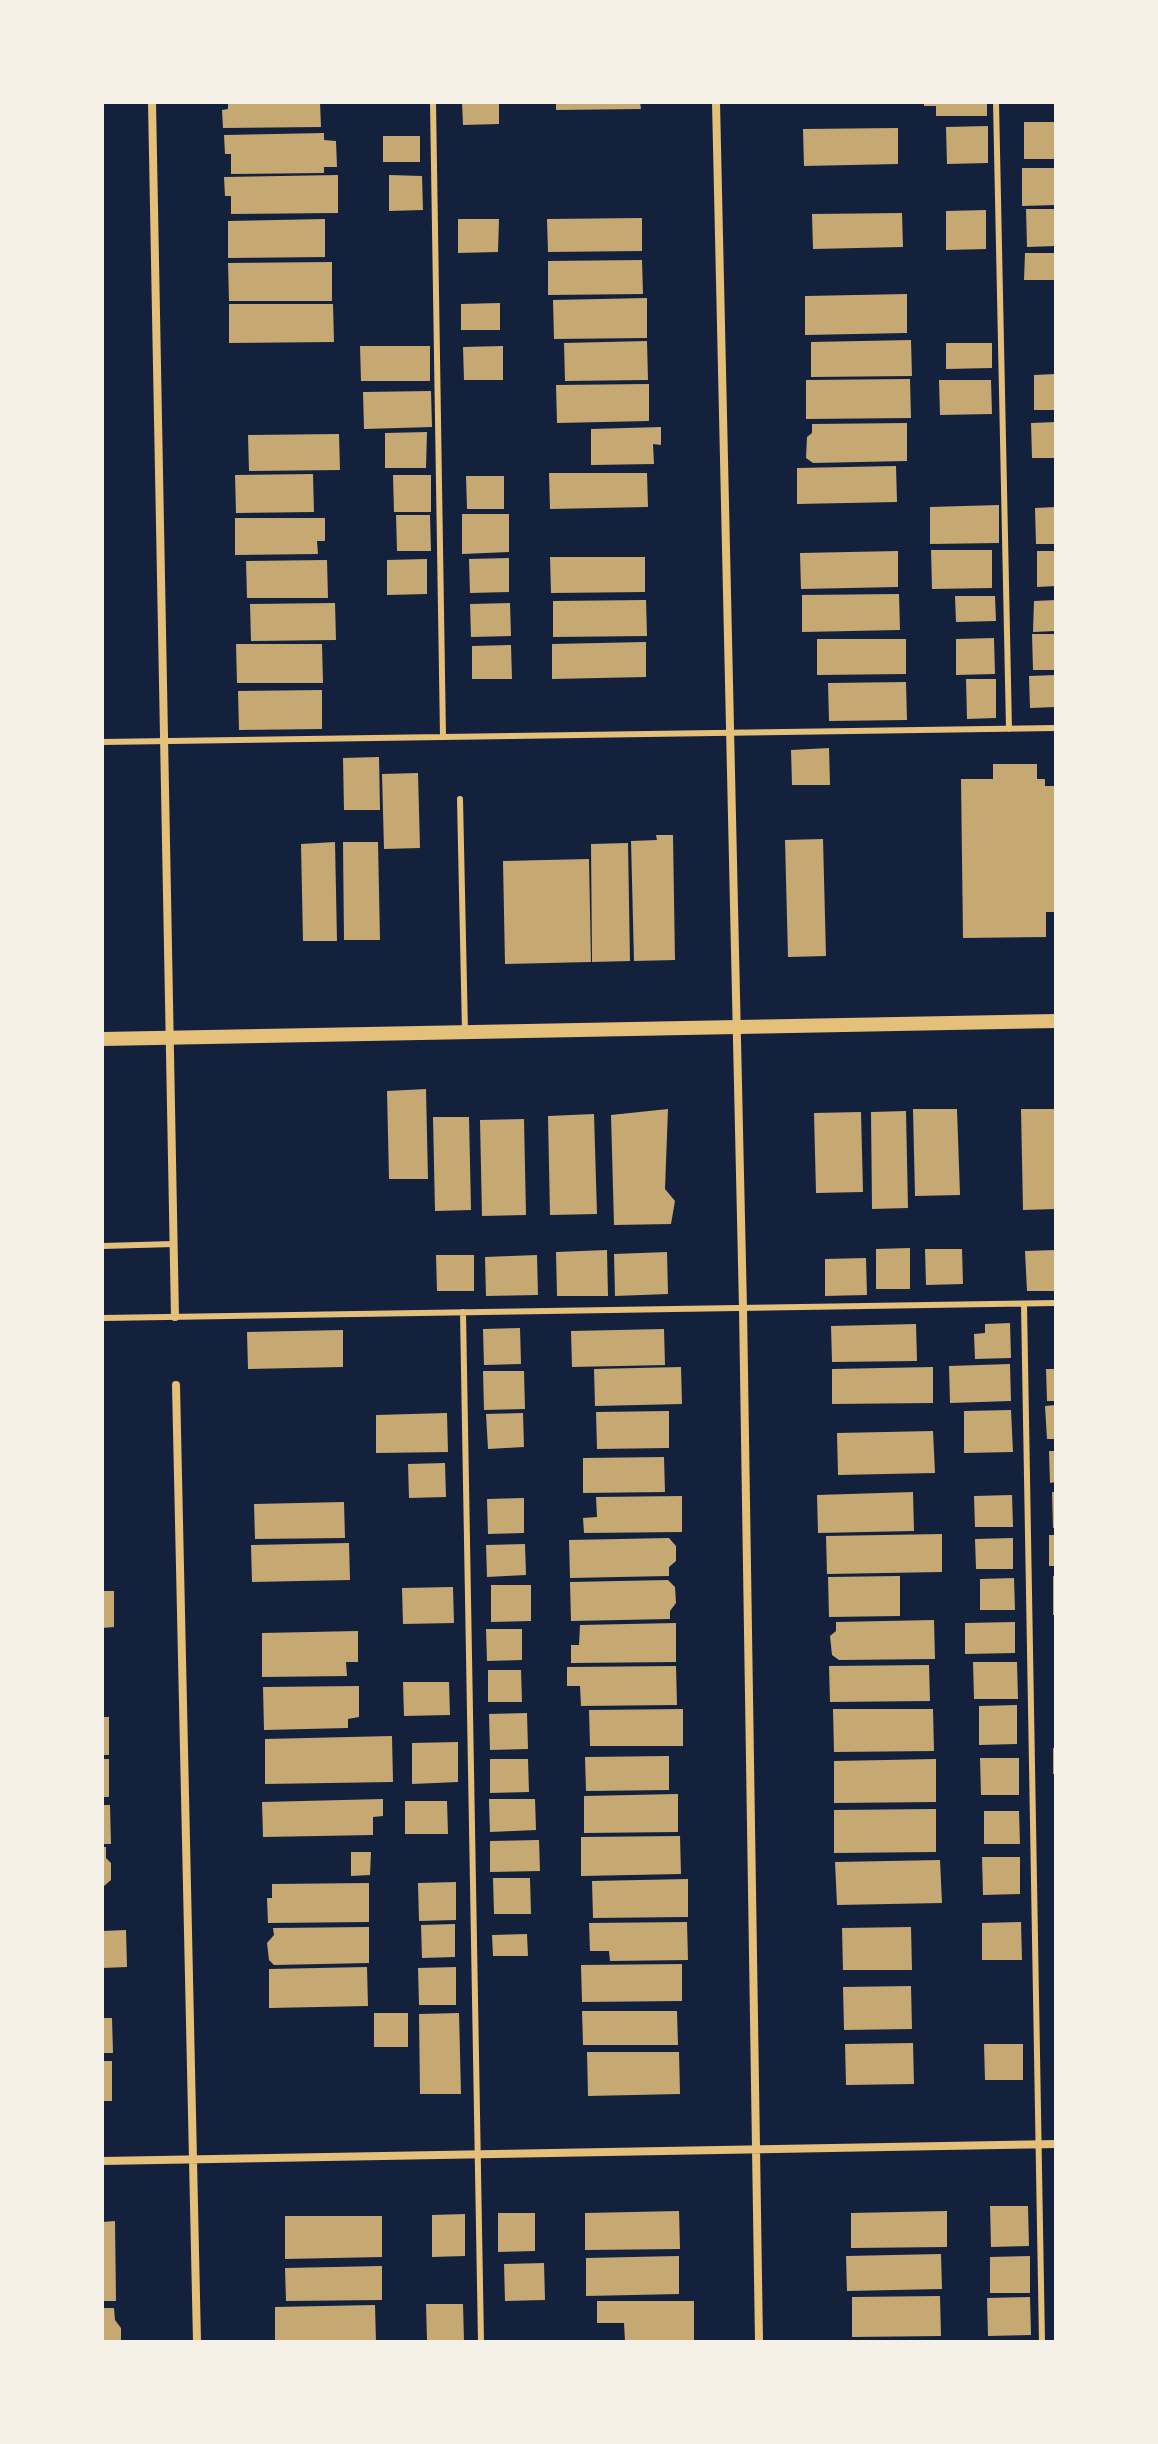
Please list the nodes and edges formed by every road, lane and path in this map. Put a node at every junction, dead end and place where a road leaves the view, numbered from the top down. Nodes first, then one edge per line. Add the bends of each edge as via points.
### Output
1 (152, 102) edge
2 (433, 102) edge
3 (716, 102) edge
4 (996, 102) edge
5 (1056, 728) edge
6 (1009, 729) junction
7 (729, 733) junction
8 (443, 737) junction
9 (165, 741) junction
10 (102, 742) edge
11 (460, 799) dead end
12 (1056, 1021) edge
13 (736, 1027) junction
14 (465, 1032) junction
15 (170, 1037) junction
16 (102, 1039) edge
17 (174, 1244) junction
18 (102, 1246) edge
19 (1056, 1303) edge
20 (1024, 1304) junction
21 (743, 1308) junction
22 (463, 1312) junction
23 (175, 1317) junction
24 (102, 1318) edge
25 (176, 1385) dead end
26 (1056, 2144) edge
27 (1038, 2145) junction
28 (755, 2148) junction
29 (478, 2154) junction
30 (193, 2160) junction
31 (102, 2161) edge
32 (197, 2342) edge
33 (481, 2342) edge
34 (759, 2342) edge
35 (1042, 2342) edge

1 - 9 street
2 - 8 lane
3 - 7 street
4 - 6 lane
5 - 6 lane
6 - 7 lane
7 - 8 lane
7 - 13 street
8 - 9 lane
9 - 10 lane
9 - 15 street
11 - 14 lane
12 - 13 street
13 - 14 street
13 - 21 street
14 - 15 street
15 - 16 street
15 - 17 street
17 - 18 lane
17 - 23 street
19 - 20 lane
20 - 21 lane
20 - 27 lane
21 - 22 lane
21 - 28 street
22 - 23 lane
22 - 29 lane
23 - 24 lane
25 - 30 street
26 - 27 street
27 - 28 street
27 - 35 lane
28 - 29 street
28 - 34 street
29 - 30 street
29 - 33 lane
30 - 31 street
30 - 32 street

